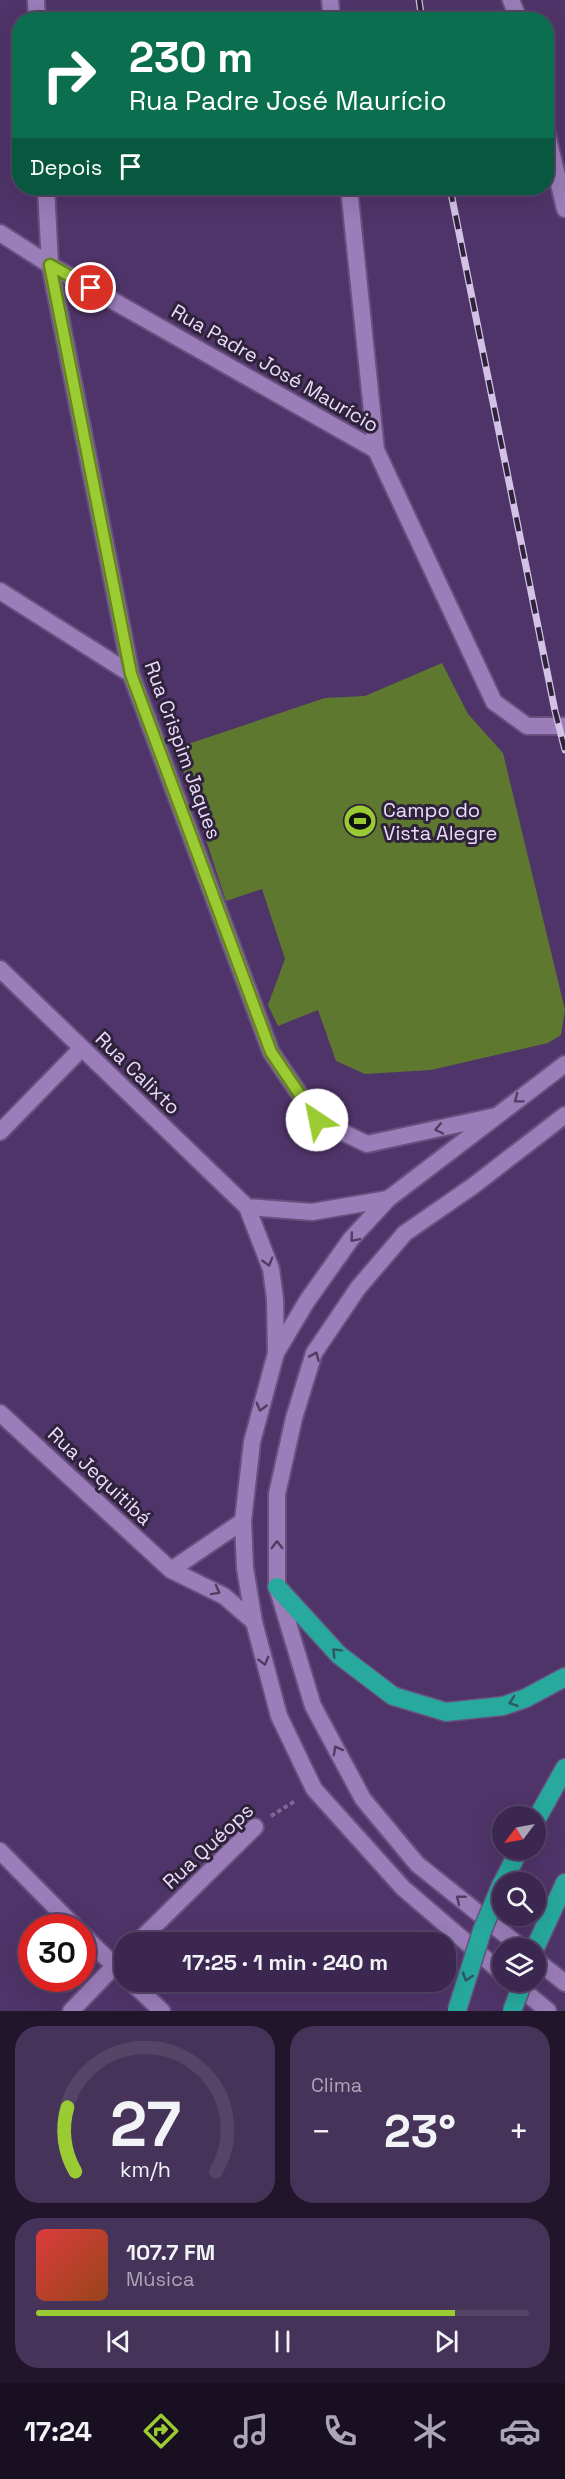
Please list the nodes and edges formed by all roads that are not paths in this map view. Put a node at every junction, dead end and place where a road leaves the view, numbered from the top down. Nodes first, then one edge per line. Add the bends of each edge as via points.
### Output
1 (554, 163) edge
2 (46, 195) edge
3 (350, 195) edge
4 (565, 208) edge
5 (0, 233) edge
6 (50, 265) junction
7 (376, 450) junction
8 (0, 591) edge
9 (131, 674) junction
10 (565, 726) edge
11 (0, 969) edge
12 (82, 1048) junction
13 (565, 1064) edge
14 (565, 1115) edge
15 (496, 1116) junction
16 (0, 1132) edge
17 (388, 1199) junction
18 (247, 1207) junction
19 (276, 1353) junction
20 (0, 1413) edge
21 (243, 1521) junction
22 (171, 1570) junction
23 (277, 1587) junction
24 (254, 1622) junction
25 (565, 1677) edge
26 (565, 1768) edge
27 (544, 1806) edge
28 (255, 1827) road end
29 (0, 1851) edge
30 (563, 1888) edge
31 (492, 1908) edge
32 (62, 1914) edge
33 (148, 1932) edge
34 (510, 1938) edge
35 (540, 1938) edge
36 (96, 1945) edge
37 (114, 1960) edge
38 (492, 1964) edge
39 (546, 1968) edge
40 (114, 1972) edge
41 (565, 1983) edge
42 (142, 1992) edge
43 (519, 1992) edge
44 (525, 1992) edge
45 (71, 2011) edge
46 (162, 2011) edge
47 (457, 2011) edge
48 (512, 2011) edge
49 (548, 2011) edge

1 - 4 street
2 - 6 street, Rua Crispim Jaques
3 - 7 street
5 - 6 street, Rua Padre José Maurício
6 - 7 street, Rua Padre José Maurício
6 - 9 street, Rua Crispim Jaques
7 - 10 street, Rua Padre José Maurício via 494,702 527,726
8 - 9 street
15 -> 9 street, Rua Crispim Jaques via 367,1144 317,1120 271,1052
11 - 12 street, Rua Calixto
12 - 16 street
12 - 18 street, Rua Calixto
13 -> 15 street
23 -> 14 street via 276,1494 314,1353 358,1288 405,1233
15 - 17 street
17 - 18 street via 312,1212
17 -> 19 street via 351,1239
18 -> 19 street, Rua Calixto via 271,1269
19 -> 21 street via 252,1442
20 - 22 street, Rua Jequitibá
21 - 22 street
21 - 24 street via 245,1568
22 -> 24 street, Rua Jequitibá via 224,1596
25 -> 23 highway via 503,1706 447,1712 393,1696 339,1655
34 -> 23 street via 417,1864 363,1799 313,1706
24 -> 38 street via 279,1716 314,1789 403,1888
26 - 27 highway
28 - 33 street, Rua Quéops
29 - 32 street
30 - 35 highway
31 -> 47 highway, bridge
36 - 37 street
39 - 41 street
40 - 45 street
42 - 46 street
43 - 48 highway, bridge
44 - 49 street

